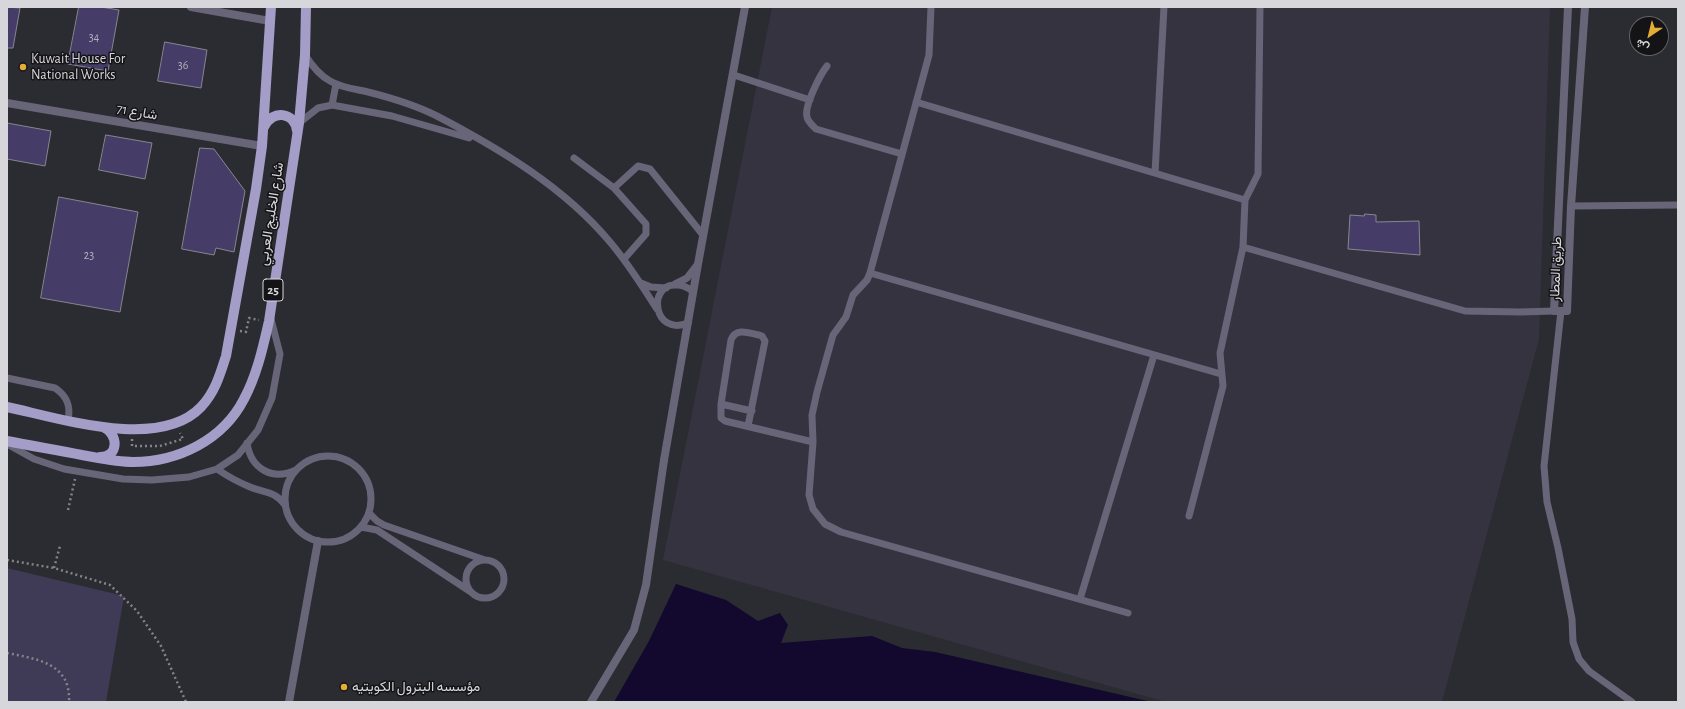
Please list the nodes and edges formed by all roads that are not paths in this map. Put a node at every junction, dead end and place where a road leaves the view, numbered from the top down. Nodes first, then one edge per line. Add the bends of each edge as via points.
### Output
1 (191, 7) edge
2 (271, 7) edge
3 (306, 7) edge
4 (745, 7) edge
5 (931, 7) edge
6 (1164, 7) edge
7 (1260, 7) edge
8 (1568, 7) edge
9 (1585, 7) edge
10 (270, 21) junction
11 (305, 55) junction
12 (828, 66) dead end
13 (734, 75) junction
14 (336, 84) junction
15 (810, 100) junction
16 (916, 102) junction
17 (7, 103) edge
18 (332, 105) junction
19 (299, 123) junction
20 (264, 128) junction
21 (298, 133) junction
22 (482, 142) junction
23 (262, 146) junction
24 (902, 154) junction
25 (574, 158) dead end
26 (1155, 173) junction
27 (614, 188) junction
28 (1245, 200) junction
29 (1678, 205) edge
30 (1571, 206) junction
31 (703, 235) junction
32 (1243, 247) junction
33 (624, 259) junction
34 (698, 264) junction
35 (870, 273) junction
36 (639, 282) junction
37 (674, 284) junction
38 (666, 288) junction
39 (693, 292) junction
40 (657, 309) junction
41 (1558, 311) junction
42 (269, 318) junction
43 (688, 323) junction
44 (1154, 355) junction
45 (1221, 374) junction
46 (7, 378) edge
47 (721, 404) junction
48 (7, 407) edge
49 (752, 411) junction
50 (68, 420) junction
51 (748, 426) junction
52 (101, 427) junction
53 (813, 442) junction
54 (7, 443) edge
55 (247, 443) junction
56 (95, 457) junction
57 (217, 469) junction
58 (298, 469) junction
59 (285, 505) junction
60 (368, 513) junction
61 (1189, 516) dead end
62 (361, 527) junction
63 (318, 541) junction
64 (485, 560) junction
65 (471, 592) junction
66 (1080, 600) junction
67 (1128, 613) dead end
68 (290, 702) edge
69 (591, 702) edge
70 (1632, 702) edge

1 - 10 street
2 - 10 main road, شارع الخليج العربي
3 - 11 main road, شارع الخليج العربي / 25
4 - 13 street
5 - 16 lane via 929,55
6 - 26 lane
7 - 28 lane via 1258,174
8 - 41 street, طريق المطار
9 - 30 street, طريق المطار
10 - 20 main road, شارع الخليج العربي
11 - 14 lane via 318,72
11 - 19 main road, شارع الخليج العربي / 25
12 - 15 lane via 815,86
13 - 15 lane
13 - 31 street
14 - 18 lane
14 - 22 lane via 416,107
15 - 24 lane via 807,118 816,129
16 - 24 lane
16 - 26 lane
17 - 23 street, شارع 71
18 - 19 lane via 318,108
18 - 22 lane via 429,125
19 - 21 main road, شارع الخليج العربي / 25
20 - 21 main road via 272,117 287,116 293,120
20 - 23 main road, شارع الخليج العربي
21 - 42 main road, شارع الخليج العربي / 25
22 - 33 lane via 518,163 562,195 596,226
23 - 52 main road, شارع الخليج العربي via 232,329 219,380 213,391 200,408 175,423 154,429
24 - 35 lane
25 - 27 lane
26 - 28 lane
27 - 31 lane via 638,166 650,168
27 - 33 lane via 646,224 646,234
28 - 32 lane
29 - 30 lane
30 - 41 street, طريق المطار via 1567,311
31 - 34 street
32 - 41 lane via 1464,310
32 - 45 lane via 1220,353
33 - 36 lane
34 - 37 lane via 687,278
34 - 39 street
35 - 44 lane
35 - 53 lane via 853,294 846,317 833,335 812,415
36 - 38 lane via 651,288
36 - 40 lane
37 - 38 lane
37 - 39 lane via 682,285
38 - 40 lane via 660,293
39 - 43 street
40 - 43 lane via 660,317 666,322 674,325
41 - 70 lane via 1544,466 1547,502 1572,619 1573,642 1579,659 1589,671
42 - 55 lane via 280,354 272,398 258,430
42 - 56 main road, شارع الخليج العربي / 25 via 264,346 244,400 234,415 213,436 191,450 155,461 132,462
43 - 69 street via 664,460 646,585 634,630
44 - 45 lane
44 - 66 lane
45 - 61 lane via 1223,386
46 - 50 lane via 55,388 66,398 69,405
47 - 49 lane
47 - 49 lane via 731,340 736,333 742,332 762,336 765,342
47 - 51 lane via 720,415 723,420
48 - 50 main road, شارع الخليج العربي
49 - 51 lane
50 - 52 main road, شارع الخليج العربي
51 - 53 lane
52 - 56 main road via 109,430 114,437 115,445 111,453 104,457
53 - 66 lane via 809,495 813,509 825,524 841,532
54 - 56 main road, شارع الخليج العربي / 25
54 - 57 lane via 34,458 64,468 122,479 189,477
55 - 57 lane via 238,455
55 - 58 lane via 252,459 264,471 287,474
57 - 59 lane via 251,488 274,494
58 - 59 lane via 290,479
58 - 60 lane via 308,461 320,457 344,460 355,466 369,487 371,500
59 - 63 lane via 296,528
60 - 62 lane
60 - 64 lane via 384,524
62 - 63 lane via 342,540
62 - 65 lane via 377,530
63 - 68 street
64 - 65 lane via 478,561 467,571 467,586
64 - 65 lane via 498,566 502,572 502,586 492,597 485,598
66 - 67 lane

